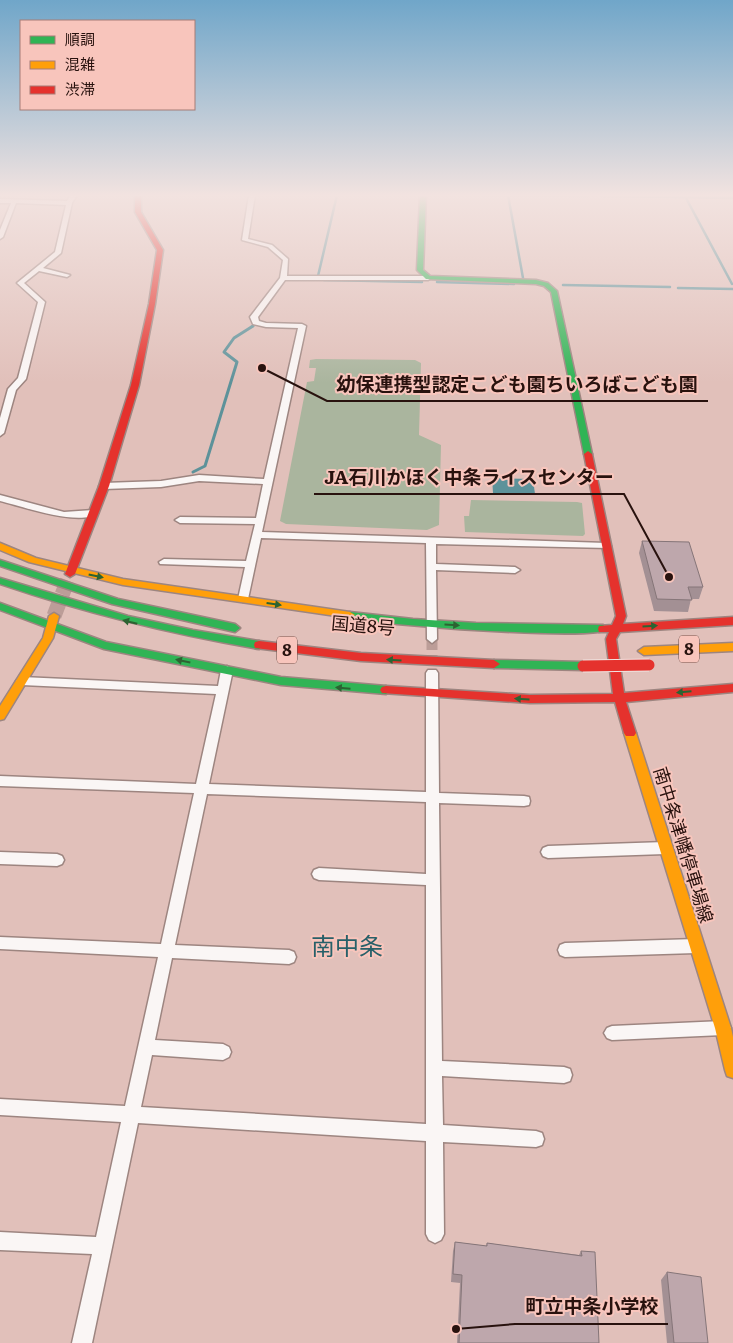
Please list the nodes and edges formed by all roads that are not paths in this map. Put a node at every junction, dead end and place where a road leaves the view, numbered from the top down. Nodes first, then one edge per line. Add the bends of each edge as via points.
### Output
1 (52, 258) edge
2 (159, 258) edge
3 (283, 258) edge
4 (420, 258) edge
5 (40, 268) junction
6 (66, 276) dead end
7 (283, 278) junction
8 (428, 278) junction
9 (16, 385) junction
10 (0, 386) edge
11 (3, 411) edge
12 (0, 433) edge
13 (269, 482) junction
14 (104, 486) junction
15 (0, 498) edge
16 (93, 513) junction
17 (180, 520) dead end
18 (260, 521) junction
19 (258, 535) junction
20 (432, 541) junction
21 (0, 546) edge
22 (606, 546) junction
23 (0, 556) edge
24 (164, 562) dead end
25 (0, 564) edge
26 (251, 564) junction
27 (432, 567) junction
28 (514, 570) dead end
29 (70, 573) junction
30 (0, 581) edge
31 (0, 589) edge
32 (243, 599) junction
33 (0, 606) edge
34 (192, 606) dead end
35 (70, 616) dead end
36 (284, 618) dead end
37 (53, 621) junction
38 (733, 621) edge
39 (409, 623) junction
40 (432, 624) junction
41 (614, 629) junction
42 (246, 630) dead end
43 (432, 645) tunnel mouth
44 (733, 647) edge
45 (599, 652) dead end
46 (654, 665) dead end
47 (227, 670) junction
48 (306, 671) dead end
49 (432, 673) tunnel mouth
50 (22, 681) junction
51 (733, 688) edge
52 (223, 690) junction
53 (416, 692) junction
54 (432, 693) junction
55 (619, 698) junction
56 (0, 716) edge
57 (0, 781) edge
58 (202, 790) junction
59 (433, 799) junction
60 (524, 801) dead end
61 (665, 848) junction
62 (548, 852) dead end
63 (0, 858) edge
64 (57, 860) dead end
65 (319, 874) dead end
66 (433, 880) junction
67 (0, 943) edge
68 (696, 946) junction
69 (564, 950) dead end
70 (166, 953) junction
71 (289, 957) dead end
72 (723, 1028) junction
73 (612, 1033) dead end
74 (146, 1047) junction
75 (223, 1052) dead end
76 (434, 1068) junction
77 (733, 1070) edge
78 (564, 1075) dead end
79 (0, 1107) edge
80 (131, 1115) junction
81 (434, 1132) junction
82 (536, 1138) dead end
83 (434, 1234) dead end
84 (0, 1241) edge
85 (103, 1246) junction
86 (82, 1343) edge

1 - 5 street
2 - 14 main road via 135,385
3 - 7 street via 286,260
4 - 8 main road via 420,270
5 - 6 street
5 - 9 street via 20,283 42,302 22,379
7 - 8 street
7 - 13 street via 254,317 256,322 266,325 302,326
8 - 22 main road, 南中条津幡停車場線 via 518,280 546,284 554,291
9 - 10 street
9 - 11 street
11 - 12 street
13 - 14 street via 199,478 161,484
13 - 18 street
14 - 16 main road
15 - 16 street via 64,515
16 - 29 main road
17 - 18 street
18 - 19 street
19 - 20 street
19 - 26 street
20 - 22 street
20 - 27 street
21 - 29 main road
22 - 41 main road, 南中条津幡停車場線 via 622,616
23 - 34 main road via 94,588
24 - 26 street
25 - 42 main road via 135,608
26 - 32 street
27 - 28 street
27 - 40 street
29 -> 32 main road
46 -> 30 main road, 国道8号 / 8, bridge via 426,662 280,649 152,628 65,604
31 - 35 main road
32 -> 39 main road
33 - 37 main road
36 - 39 main road, 8 via 370,624
47 -> 37 main road via 104,645
37 - 50 main road via 48,638
41 -> 38 main road
39 - 40 main road
40 -> 41 main road
40 - 43 street
41 - 55 main road, 南中条津幡停車場線 via 611,639
44 - 45 main road, 8
47 - 52 street
53 -> 47 main road via 280,681
48 - 53 main road, 8 via 367,680
49 - 54 street
50 - 52 street
50 - 56 main road
51 -> 55 main road
52 - 58 street
53 - 54 main road
55 -> 54 main road via 530,699
54 - 59 street
55 - 61 main road, 南中条津幡停車場線
57 - 58 street
58 - 59 street
58 - 70 street
59 - 60 street
59 - 66 street
61 - 62 street
61 - 68 main road, 南中条津幡停車場線
63 - 64 street
65 - 66 street
66 - 76 street
67 - 70 street
68 - 69 street
68 - 72 main road, 南中条津幡停車場線
70 - 71 street
70 - 74 street
72 - 73 street
72 - 77 main road, 南中条津幡停車場線
74 - 75 street
74 - 80 street
76 - 78 street
76 - 81 street
79 - 80 street
80 - 81 street
80 - 85 street
81 - 82 street
81 - 83 street
84 - 85 street
85 - 86 street

